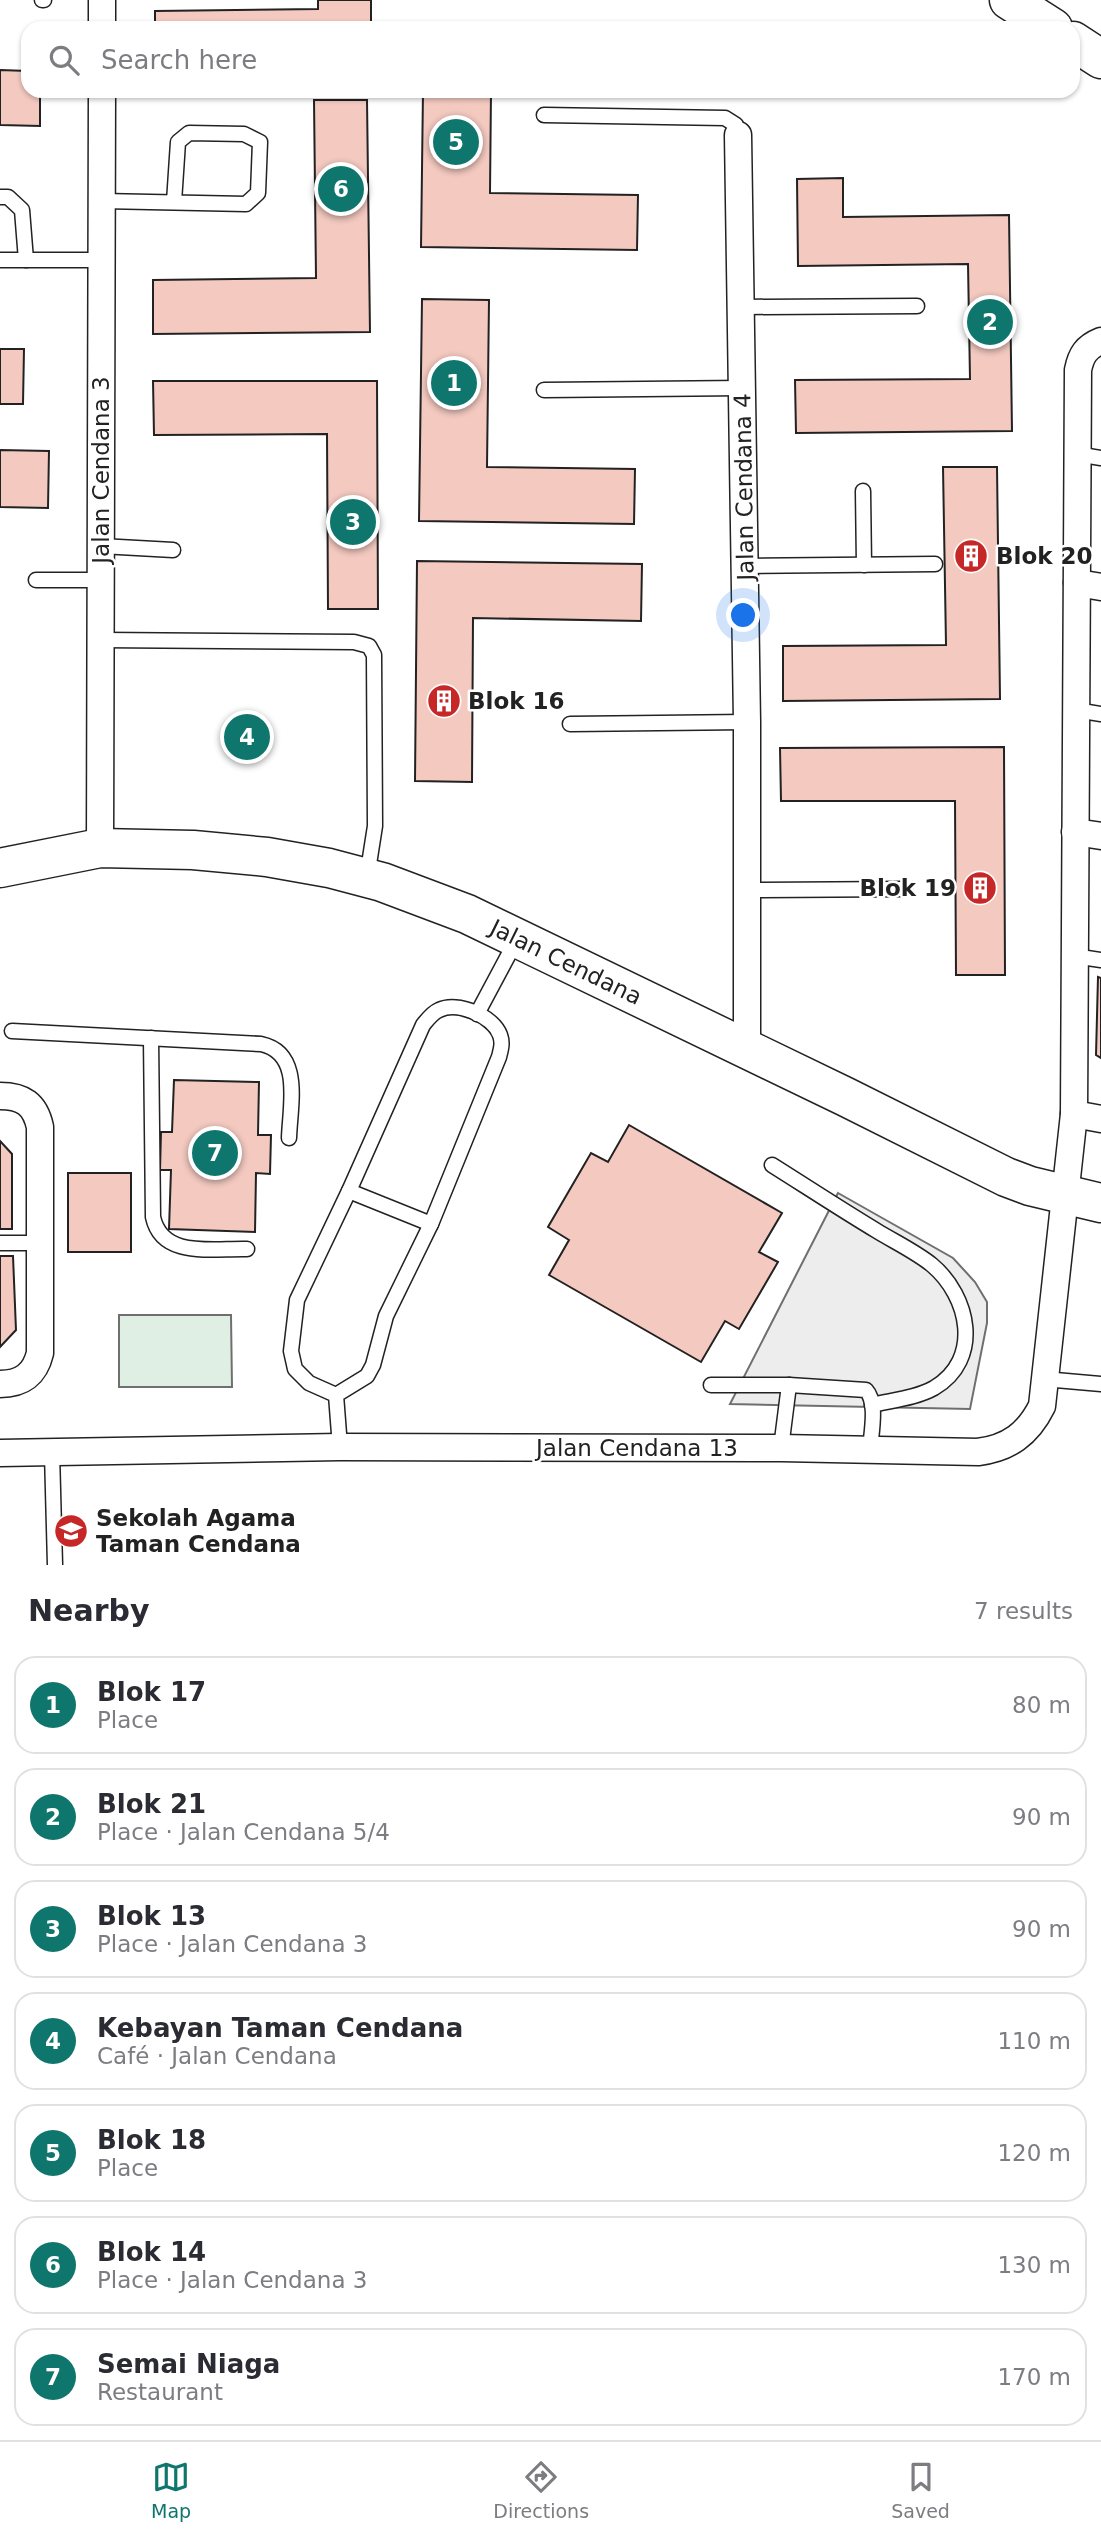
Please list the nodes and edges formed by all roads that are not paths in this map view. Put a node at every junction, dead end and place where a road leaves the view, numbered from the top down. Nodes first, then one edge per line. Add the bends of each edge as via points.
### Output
1 (102, 0) edge
2 (1009, 0) edge
3 (102, 21) edge
4 (1042, 21) edge
5 (1080, 46) edge
6 (1101, 59) edge
7 (102, 98) edge
8 (544, 115) dead end
9 (738, 135) joint
10 (0, 197) edge
11 (102, 201) junction
12 (174, 202) junction
13 (0, 260) edge
14 (26, 260) junction
15 (102, 260) junction
16 (918, 306) dead end
17 (742, 307) junction
18 (1101, 341) edge
19 (743, 388) junction
20 (544, 390) dead end
21 (1089, 456) edge
22 (863, 491) dead end
23 (101, 546) junction
24 (173, 550) dead end
25 (935, 564) dead end
26 (864, 565) junction
27 (745, 566) junction
28 (36, 580) dead end
29 (101, 580) junction
30 (1089, 585) edge
31 (101, 640) junction
32 (1088, 712) edge
33 (747, 722) junction
34 (569, 724) dead end
35 (1088, 834) edge
36 (100, 848) junction
37 (0, 868) edge
38 (367, 878) junction
39 (905, 889) dead end
40 (748, 890) junction
41 (517, 939) junction
42 (1074, 956) junction
43 (1101, 960) edge
44 (477, 1014) junction
45 (12, 1031) dead end
46 (151, 1038) junction
47 (747, 1050) junction
48 (0, 1096) edge
49 (1074, 1114) junction
50 (1101, 1119) edge
51 (289, 1138) dead end
52 (772, 1166) dead end
53 (349, 1191) junction
54 (1064, 1195) junction
55 (1101, 1203) edge
56 (431, 1224) junction
57 (0, 1243) edge
58 (40, 1243) junction
59 (247, 1249) dead end
60 (1044, 1379) junction
61 (0, 1384) edge
62 (1101, 1384) edge
63 (711, 1385) dead end
64 (789, 1385) junction
65 (336, 1395) junction
66 (872, 1405) junction
67 (340, 1447) junction
68 (780, 1448) junction
69 (870, 1450) junction
70 (0, 1453) edge
71 (52, 1453) junction
72 (55, 1565) edge

1 - 3 street
2 - 4 street
5 - 6 street
7 - 11 street, Jalan Cendana 3
8 - 9 lane via 725,118 736,125
9 - 17 street, Jalan Cendana 4
10 - 14 lane via 8,197 22,210
11 - 12 lane
11 - 15 street, Jalan Cendana 3
12 - 12 lane via 246,204 258,193 260,142 244,134 189,133 178,142
13 - 14 lane
14 - 15 lane
15 - 23 street, Jalan Cendana 3
16 - 17 lane
17 - 19 street, Jalan Cendana 4
18 - 21 street, Jalan Cendana 13 via 1089,346 1081,357 1078,381
19 - 20 lane
19 - 27 street, Jalan Cendana 4
21 - 30 street, Jalan Cendana 13
22 - 26 lane
23 - 24 lane
23 - 29 street, Jalan Cendana 3
25 - 26 lane
26 - 27 lane
27 - 33 street, Jalan Cendana 4
28 - 29 lane
29 - 31 street, Jalan Cendana 3
30 - 32 street, Jalan Cendana 13
31 - 36 street, Jalan Cendana 3
31 - 38 lane via 354,642 369,646 374,655 375,826
32 - 35 street, Jalan Cendana 13
33 - 34 lane
33 - 40 street, Jalan Cendana 4
35 - 42 street, Jalan Cendana 13
36 - 37 street, Jalan Cendana
36 - 38 street, Jalan Cendana via 267,857
38 - 41 street, Jalan Cendana via 467,914
39 - 40 lane
40 - 47 street, Jalan Cendana 4
41 - 44 lane
41 - 47 street, Jalan Cendana
42 - 43 lane
42 - 49 street, Jalan Cendana 13
44 - 53 lane via 452,1006 440,1009 423,1025
44 - 56 lane via 493,1024 502,1045
45 - 46 lane
46 - 51 lane via 272,1046 288,1063
46 - 59 lane via 156,1228 162,1238 183,1248
47 - 54 street, Jalan Cendana via 1006,1177
48 - 58 street via 21,1098 38,1115
49 - 50 street
49 - 54 street, Jalan Cendana 13
52 - 66 lane via 932,1265 958,1298 966,1343 947,1378 926,1392
53 - 56 lane
53 - 65 lane via 297,1300 291,1351 291,1361 301,1377
54 - 55 street, Jalan Cendana
54 - 60 street, Jalan Cendana 13
56 - 65 lane via 386,1316 370,1371
57 - 58 lane
58 - 61 street via 37,1364 20,1381
60 - 62 lane
60 - 69 street, Jalan Cendana 13 via 1042,1406 1034,1421 1024,1434 1002,1447 978,1452
63 - 64 lane
64 - 66 lane via 859,1388 871,1395
64 - 68 lane
65 - 67 lane
66 - 69 lane
67 - 68 street, Jalan Cendana 13
67 - 71 street, Jalan Cendana 13
68 - 69 street, Jalan Cendana 13
70 - 71 street, Jalan Cendana 13
71 - 72 lane

